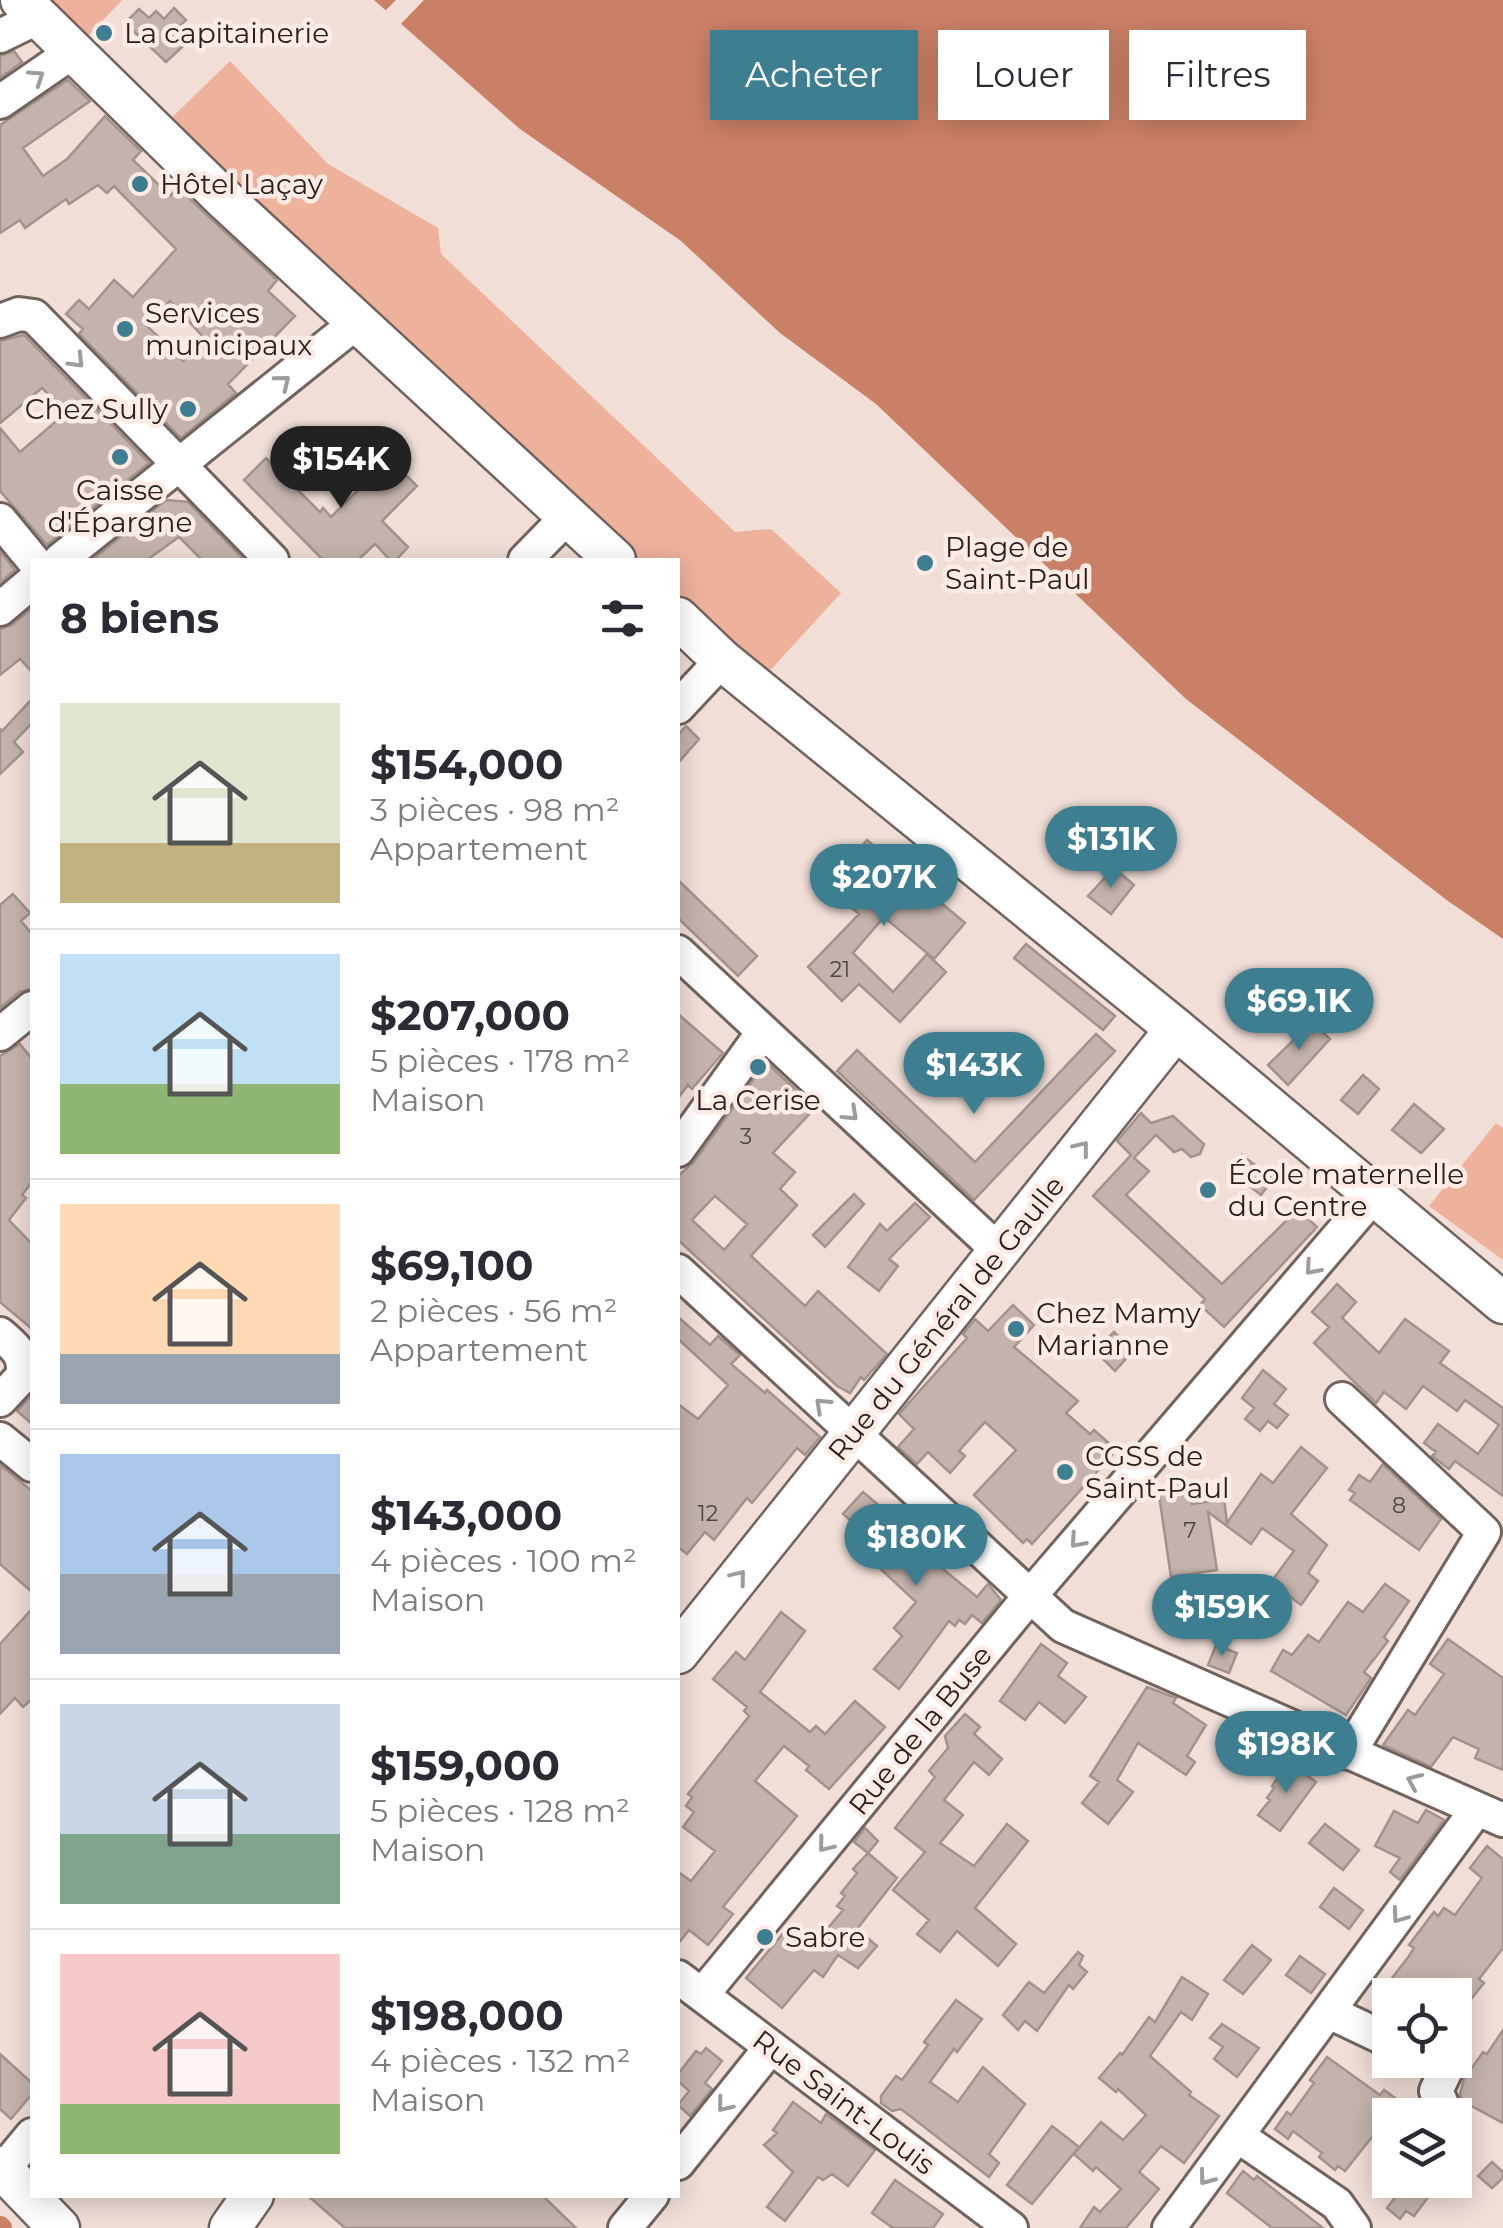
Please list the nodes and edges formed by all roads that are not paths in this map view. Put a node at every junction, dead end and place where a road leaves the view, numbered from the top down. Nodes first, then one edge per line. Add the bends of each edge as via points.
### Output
1 (30, 9) edge
2 (0, 36) edge
3 (74, 51) junction
4 (0, 102) edge
5 (0, 321) edge
6 (358, 322) junction
7 (180, 466) junction
8 (568, 516) junction
9 (0, 520) edge
10 (32, 558) edge
11 (63, 558) edge
12 (270, 558) edge
13 (527, 558) edge
14 (614, 558) edge
15 (30, 584) edge
16 (0, 609) edge
17 (680, 620) edge
18 (722, 660) junction
19 (680, 704) edge
20 (680, 954) edge
21 (30, 1010) edge
22 (1176, 1029) junction
23 (764, 1032) junction
24 (0, 1034) edge
25 (680, 1147) edge
26 (1375, 1194) junction
27 (999, 1252) junction
28 (680, 1272) edge
29 (1503, 1303) edge
30 (0, 1334) edge
31 (28, 1371) edge
32 (0, 1400) edge
33 (1342, 1400) dead end
34 (854, 1434) junction
35 (0, 1439) edge
36 (30, 1463) edge
37 (1494, 1540) edge
38 (1030, 1596) junction
39 (680, 1650) edge
40 (1349, 1753) junction
41 (1490, 1815) edge
42 (690, 1986) edge
43 (1329, 2012) junction
44 (1372, 2032) edge
45 (771, 2047) junction
46 (30, 2136) edge
47 (1238, 2136) junction
48 (680, 2161) edge
49 (2, 2168) edge
50 (30, 2197) edge
51 (30, 2198) edge
52 (251, 2198) edge
53 (650, 2198) edge
54 (59, 2228) edge
55 (230, 2228) edge
56 (625, 2228) edge
57 (1011, 2228) edge
58 (1169, 2228) edge
59 (1354, 2228) edge

1 - 2 street
1 - 3 main road
4 -> 3 street
3 - 6 main road
5 -> 7 street via 34,316
7 -> 6 street
6 - 8 main road
7 - 11 street
7 - 12 street
8 - 13 street
8 - 14 main road
9 - 10 street
15 - 16 street
17 - 18 main road
18 - 19 street
18 - 22 main road
20 - 23 street
21 - 24 street
22 - 26 main road
27 -> 22 main road, Rue du Général de Gaulle
23 - 25 street
23 -> 27 street
26 - 29 main road
26 -> 38 street, Rue de la Buse
27 - 34 main road, Rue du Général de Gaulle
34 -> 28 street
30 - 31 street via 20,1351
31 - 32 street
33 - 37 street
34 - 38 street
39 -> 34 main road, Rue du Général de Gaulle
35 - 36 street
37 - 40 street
38 - 40 street via 1063,1626
38 -> 42 street, Rue de la Buse
41 -> 40 street
41 -> 43 street
42 - 45 street, Rue Saint-Louis
43 - 44 street
43 - 47 street
45 -> 48 street
45 - 57 street, Rue Saint-Louis
46 - 49 street
47 -> 58 street
47 - 59 street via 1338,2204
49 - 50 main road
51 - 54 main road
52 - 55 main road
53 - 56 street

